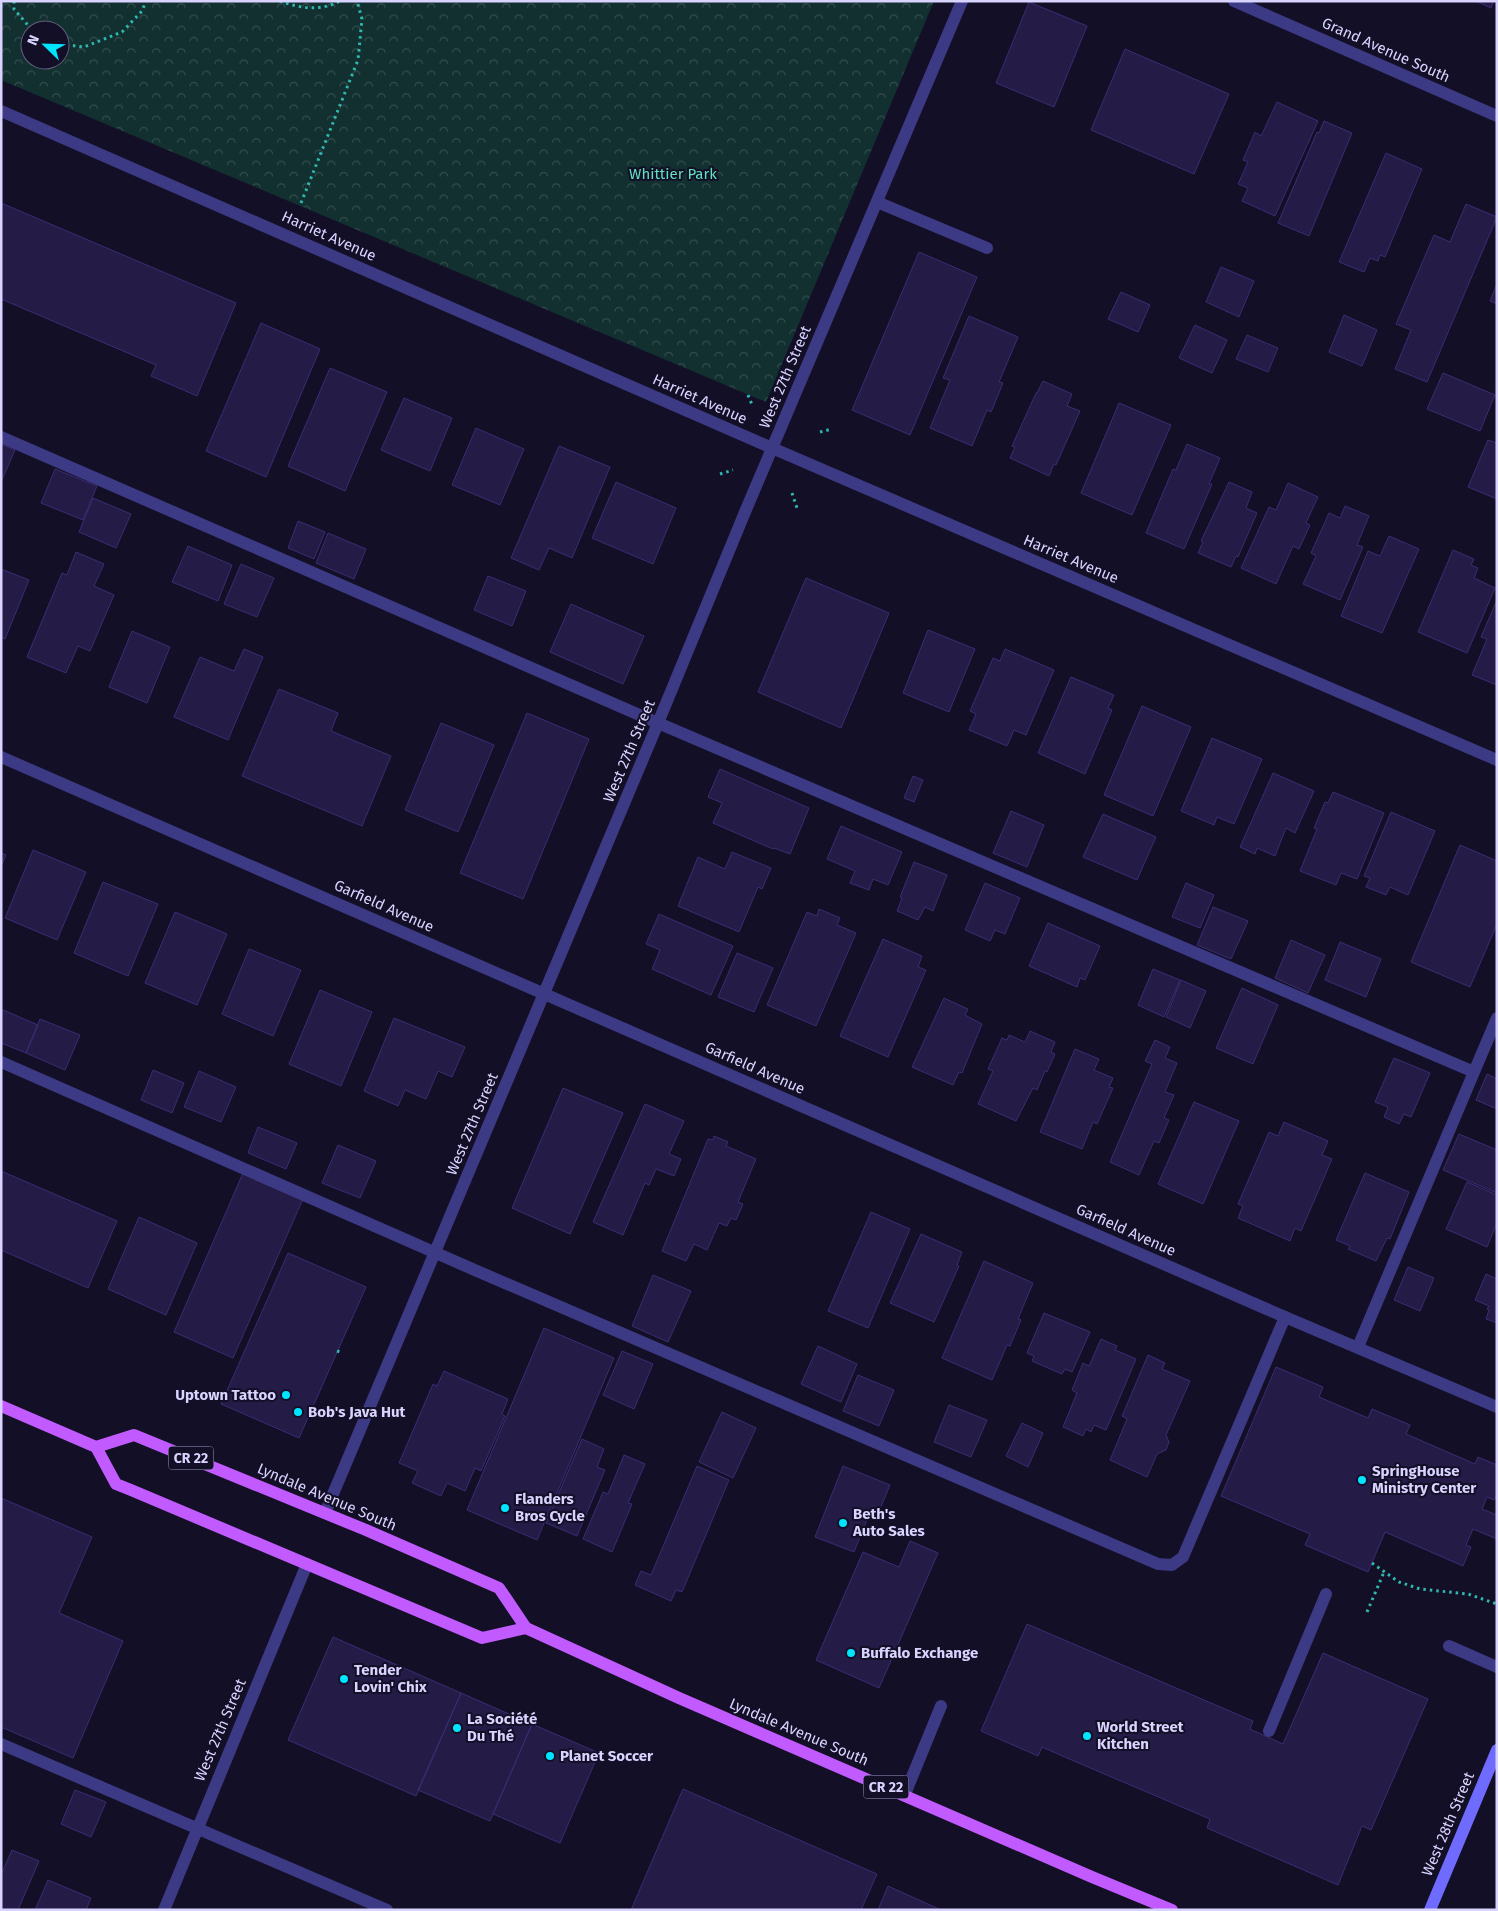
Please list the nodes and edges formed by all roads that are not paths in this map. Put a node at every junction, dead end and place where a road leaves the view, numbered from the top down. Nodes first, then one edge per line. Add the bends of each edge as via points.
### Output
1 (962, 1) edge
2 (1234, 1) edge
3 (1, 111) edge
4 (1497, 116) edge
5 (877, 202) junction
6 (987, 248) dead end
7 (1, 437) edge
8 (772, 448) junction
9 (658, 723) junction
10 (1, 757) edge
11 (1497, 760) edge
12 (544, 993) junction
13 (1497, 1018) edge
14 (1, 1062) edge
15 (1474, 1072) junction
16 (435, 1252) junction
17 (1285, 1317) junction
18 (1358, 1348) junction
19 (1, 1406) edge
20 (1497, 1407) edge
21 (96, 1447) junction
22 (325, 1513) junction
23 (307, 1564) junction
24 (1326, 1594) dead end
25 (526, 1628) junction
26 (1449, 1646) dead end
27 (1497, 1668) edge
28 (941, 1706) dead end
29 (1269, 1731) dead end
30 (1, 1744) edge
31 (1497, 1750) edge
32 (1492, 1773) edge
33 (905, 1794) junction
34 (196, 1828) junction
35 (164, 1910) edge
36 (387, 1910) edge
37 (1172, 1910) edge
38 (1430, 1910) edge

1 - 5 street, West 27th Street
2 - 4 street, Grand Avenue South
3 - 8 street, Harriet Avenue
5 - 6 street
5 - 8 street, West 27th Street
7 - 9 street
8 - 9 street, West 27th Street
8 - 11 street, Harriet Avenue
9 - 12 street, West 27th Street
9 - 15 street
10 - 12 street, Garfield Avenue
12 - 16 street, West 27th Street
12 - 17 street, Garfield Avenue
13 - 15 street
14 - 16 street
15 - 18 street
16 - 17 street via 1158,1564 1172,1565 1183,1557
16 - 22 street, West 27th Street
17 - 18 street, Garfield Avenue
18 - 20 street, Garfield Avenue
19 - 21 main road
21 - 22 main road, Lyndale Avenue South / CR 22 via 134,1435
21 - 23 main road via 116,1484
22 - 25 main road, Lyndale Avenue South / CR 22 via 499,1588
23 - 25 main road via 482,1638
23 - 34 street, West 27th Street
24 - 29 street
25 - 33 main road, Lyndale Avenue South / CR 22 via 679,1698
26 - 27 street
28 - 33 street
30 - 34 street
31 - 32 street, West 28th Street
32 - 38 street, West 28th Street
33 - 37 main road, Lyndale Avenue South / CR 22
34 - 35 street, West 27th Street
34 - 36 street

